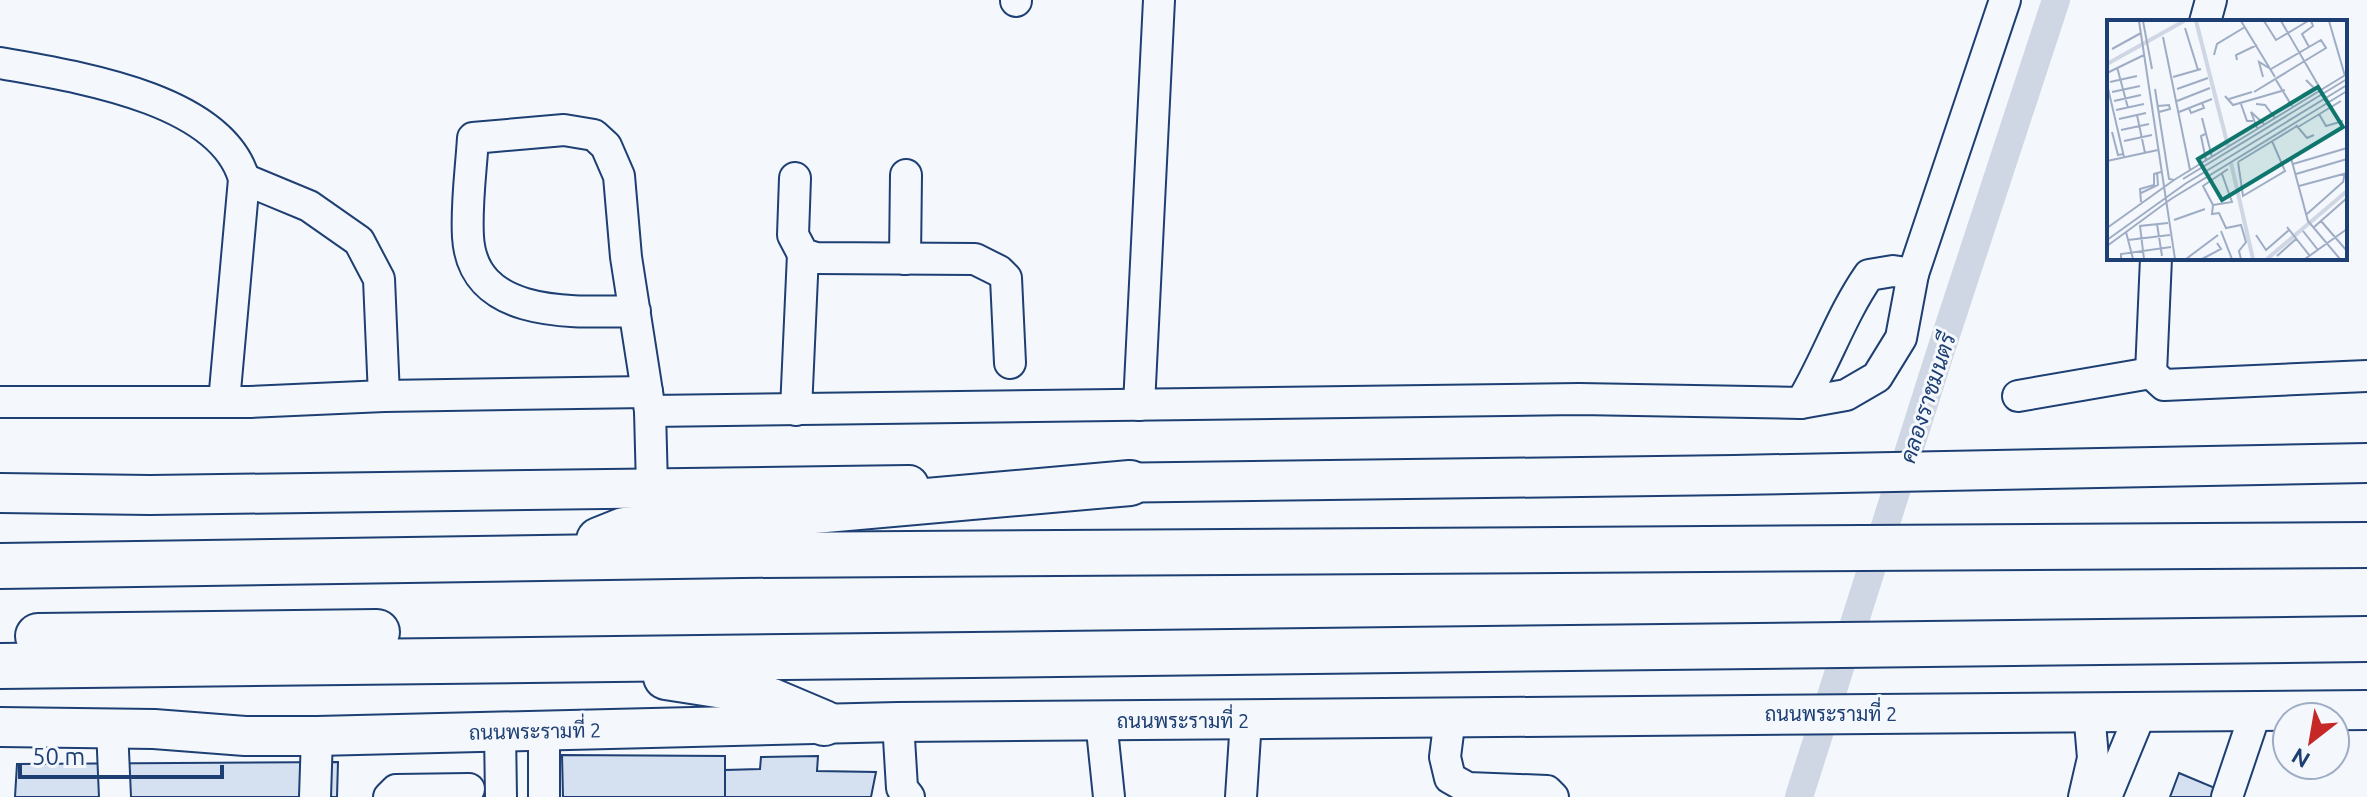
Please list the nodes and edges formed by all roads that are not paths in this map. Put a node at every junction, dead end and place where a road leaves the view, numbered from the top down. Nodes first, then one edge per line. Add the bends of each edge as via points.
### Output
1 (1159, 0) edge
2 (2005, 0) edge
3 (2211, 0) edge
4 (2206, 20) edge
5 (0, 63) edge
6 (906, 175) dead end
7 (795, 178) dead end
8 (244, 179) junction
9 (803, 254) junction
10 (905, 259) junction
11 (2156, 260) edge
12 (1913, 274) junction
13 (635, 311) junction
14 (1010, 363) dead end
15 (2151, 373) junction
16 (2367, 376) edge
17 (384, 396) junction
18 (2018, 396) dead end
19 (0, 402) edge
20 (224, 402) junction
21 (649, 402) junction
22 (1801, 403) junction
23 (1139, 405) junction
24 (796, 410) junction
25 (2367, 463) edge
26 (1130, 483) junction
27 (652, 487) junction
28 (0, 493) edge
29 (2367, 545) edge
30 (548, 559) junction
31 (0, 566) edge
32 (1276, 566) dead end
33 (0, 581) edge
34 (1276, 621) dead end
35 (0, 636) edge
36 (2365, 639) edge
37 (570, 658) junction
38 (0, 666) edge
39 (2367, 710) edge
40 (2089, 711) junction
41 (2256, 711) junction
42 (2141, 712) junction
43 (1450, 717) junction
44 (1101, 720) junction
45 (1246, 720) junction
46 (898, 722) junction
47 (824, 723) junction
48 (0, 727) edge
49 (112, 728) junction
50 (500, 731) junction
51 (544, 732) junction
52 (317, 736) junction
53 (469, 789) dead end
54 (115, 797) edge
55 (315, 797) edge
56 (389, 797) edge
57 (501, 797) edge
58 (544, 797) edge
59 (909, 797) edge
60 (1109, 797) edge
61 (1241, 797) edge
62 (1553, 797) edge
63 (2084, 797) edge
64 (2106, 797) edge
65 (2227, 797) edge

1 - 23 street
2 - 12 street
3 - 4 street
5 - 8 street via 129,91 175,108 217,138 239,164
6 - 10 street
7 - 9 street via 793,235
8 - 17 street via 309,206 359,241 379,279
8 - 20 street
9 - 10 street
9 - 24 street
10 - 14 street via 975,259 999,271 1006,278
11 - 15 street
12 - 22 street via 1869,275
12 - 22 street via 1901,338 1877,377 1846,395
13 - 13 street via 537,308 489,285 475,268 468,239 473,138 564,130 594,135 606,146 619,176
13 - 21 street
15 - 16 street via 2164,385
15 - 18 street
17 - 20 street
17 - 21 street
19 - 20 street
21 - 24 street
21 - 27 street
22 - 23 street via 1579,399
23 - 24 street
25 - 26 main road
26 - 27 main road
26 - 30 highway via 624,530
27 - 28 main road
29 - 30 highway
30 - 31 highway
32 - 33 highway
34 - 35 highway
36 - 37 highway
37 - 38 highway
37 - 47 highway via 724,686
39 - 41 main road, ถนนพระรามที่ 2
40 - 42 main road, ถนนพระรามที่ 2
40 - 43 main road, ถนนพระรามที่ 2
40 - 63 street via 2093,758
41 - 42 main road, ถนนพระรามที่ 2
41 - 65 street
42 - 64 street
43 - 45 main road, ถนนพระรามที่ 2
43 - 62 street via 1445,757 1450,778 1468,788 1547,791
44 - 45 main road, ถนนพระรามที่ 2
44 - 46 main road, ถนนพระรามที่ 2
44 - 60 street
45 - 61 street
46 - 47 main road, ถนนพระรามที่ 2
46 - 59 street via 902,788
47 - 51 main road, ถนนพระรามที่ 2
48 - 49 main road, ถนนพระรามที่ 2
49 - 52 main road, ถนนพระรามที่ 2
49 - 54 street
50 - 51 main road, ถนนพระรามที่ 2
50 - 52 main road, ถนนพระรามที่ 2
50 - 57 street
51 - 58 street
52 - 55 street
53 - 56 street via 396,790

